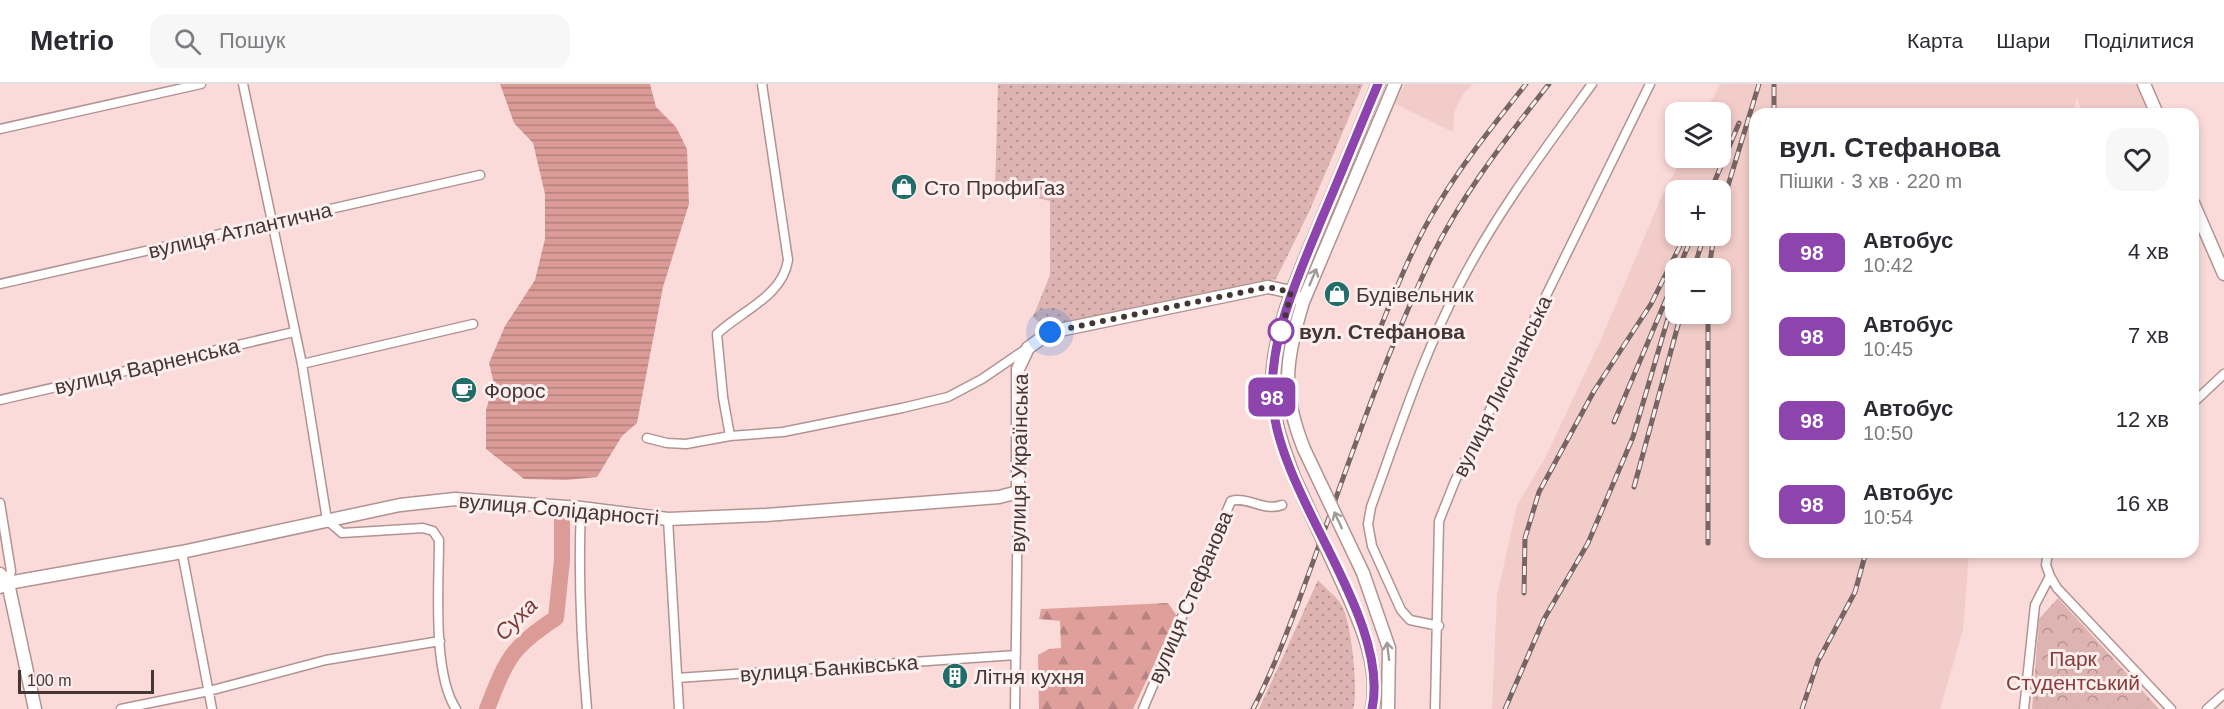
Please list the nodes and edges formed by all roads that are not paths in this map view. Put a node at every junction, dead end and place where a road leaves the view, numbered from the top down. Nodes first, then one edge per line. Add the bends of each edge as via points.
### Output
1 (201, 84) edge
2 (243, 84) edge
3 (762, 84) edge
4 (1378, 84) edge
5 (1395, 84) edge
6 (1592, 84) edge
7 (1650, 84) edge
8 (2144, 84) edge
9 (2154, 108) edge
10 (0, 129) edge
11 (480, 175) dead end
12 (2199, 217) edge
13 (273, 224) junction
14 (2224, 274) edge
15 (0, 284) edge
16 (1291, 292) junction
17 (1303, 302) junction
18 (473, 324) dead end
19 (294, 332) junction
20 (1028, 348) junction
21 (302, 364) junction
22 (2224, 374) edge
23 (2199, 397) edge
24 (0, 400) edge
25 (730, 436) junction
26 (646, 438) dead end
27 (1018, 492) junction
28 (0, 503) edge
29 (1282, 505) dead end
30 (581, 508) junction
31 (668, 519) junction
32 (327, 520) junction
33 (182, 552) junction
34 (2047, 558) edge
35 (2050, 576) junction
36 (3, 581) edge
37 (1439, 626) junction
38 (440, 641) junction
39 (1016, 655) junction
40 (677, 678) junction
41 (209, 692) junction
42 (2224, 694) edge
43 (35, 709) edge
44 (122, 709) edge
45 (212, 709) edge
46 (456, 709) edge
47 (587, 709) edge
48 (679, 709) edge
49 (1015, 709) edge
50 (1143, 709) edge
51 (1372, 709) edge
52 (1388, 709) edge
53 (1435, 709) edge
54 (2024, 709) edge
55 (2171, 709) edge
56 (2207, 709) edge

1 - 10 street
2 - 13 street
3 - 25 street via 788,260 787,271 769,294 717,334
4 - 16 street
17 -> 5 street
6 - 37 street via 1505,204 1460,284 1412,395 1371,507 1371,546 1401,610 1410,620
7 - 37 street, вулиця Лисичанська via 1439,521
8 - 9 street
11 - 13 street, вулиця Атлантична
12 - 14 street
13 - 15 street, вулиця Атлантична
13 - 19 street
16 - 17 street
16 - 20 street, вулиця Українська via 1268,287 1050,332
16 - 51 street, bridge via 1272,384 1273,409 1294,477 1361,625 1374,672
52 -> 17 street, bridge via 1389,648 1363,573 1294,423 1286,376 1293,332
18 - 21 street
19 - 21 street
19 - 24 street, вулиця Варненська
20 - 25 street via 982,380 948,397 783,432
20 - 27 street, вулиця Українська via 1018,369
21 - 32 street
22 - 23 street
25 - 26 street via 686,444
27 - 31 street, вулиця Солідарності via 999,497 766,515
27 - 39 street, вулиця Українська
28 - 36 street via 10,571
29 - 50 street, вулиця Стефанова via 1273,508 1238,499 1231,501
30 - 31 street, вулиця Солідарності
30 - 32 street, вулиця Солідарності via 455,499
30 - 47 street via 578,569
31 - 40 street
32 - 33 street, вулиця Солідарності
32 - 38 street via 342,533 423,528 433,531 439,540
33 - 36 street, вулиця Солідарності
33 - 41 street
34 - 35 street
35 - 54 street via 2035,605
35 - 55 street
36 - 43 street
37 - 53 street, вулиця Лисичанська
38 - 41 street via 326,660
38 - 46 street via 447,696
39 - 40 street, вулиця Банківська
39 - 49 street, вулиця Українська
40 - 48 street
41 - 44 street
41 - 45 street
42 - 56 street

